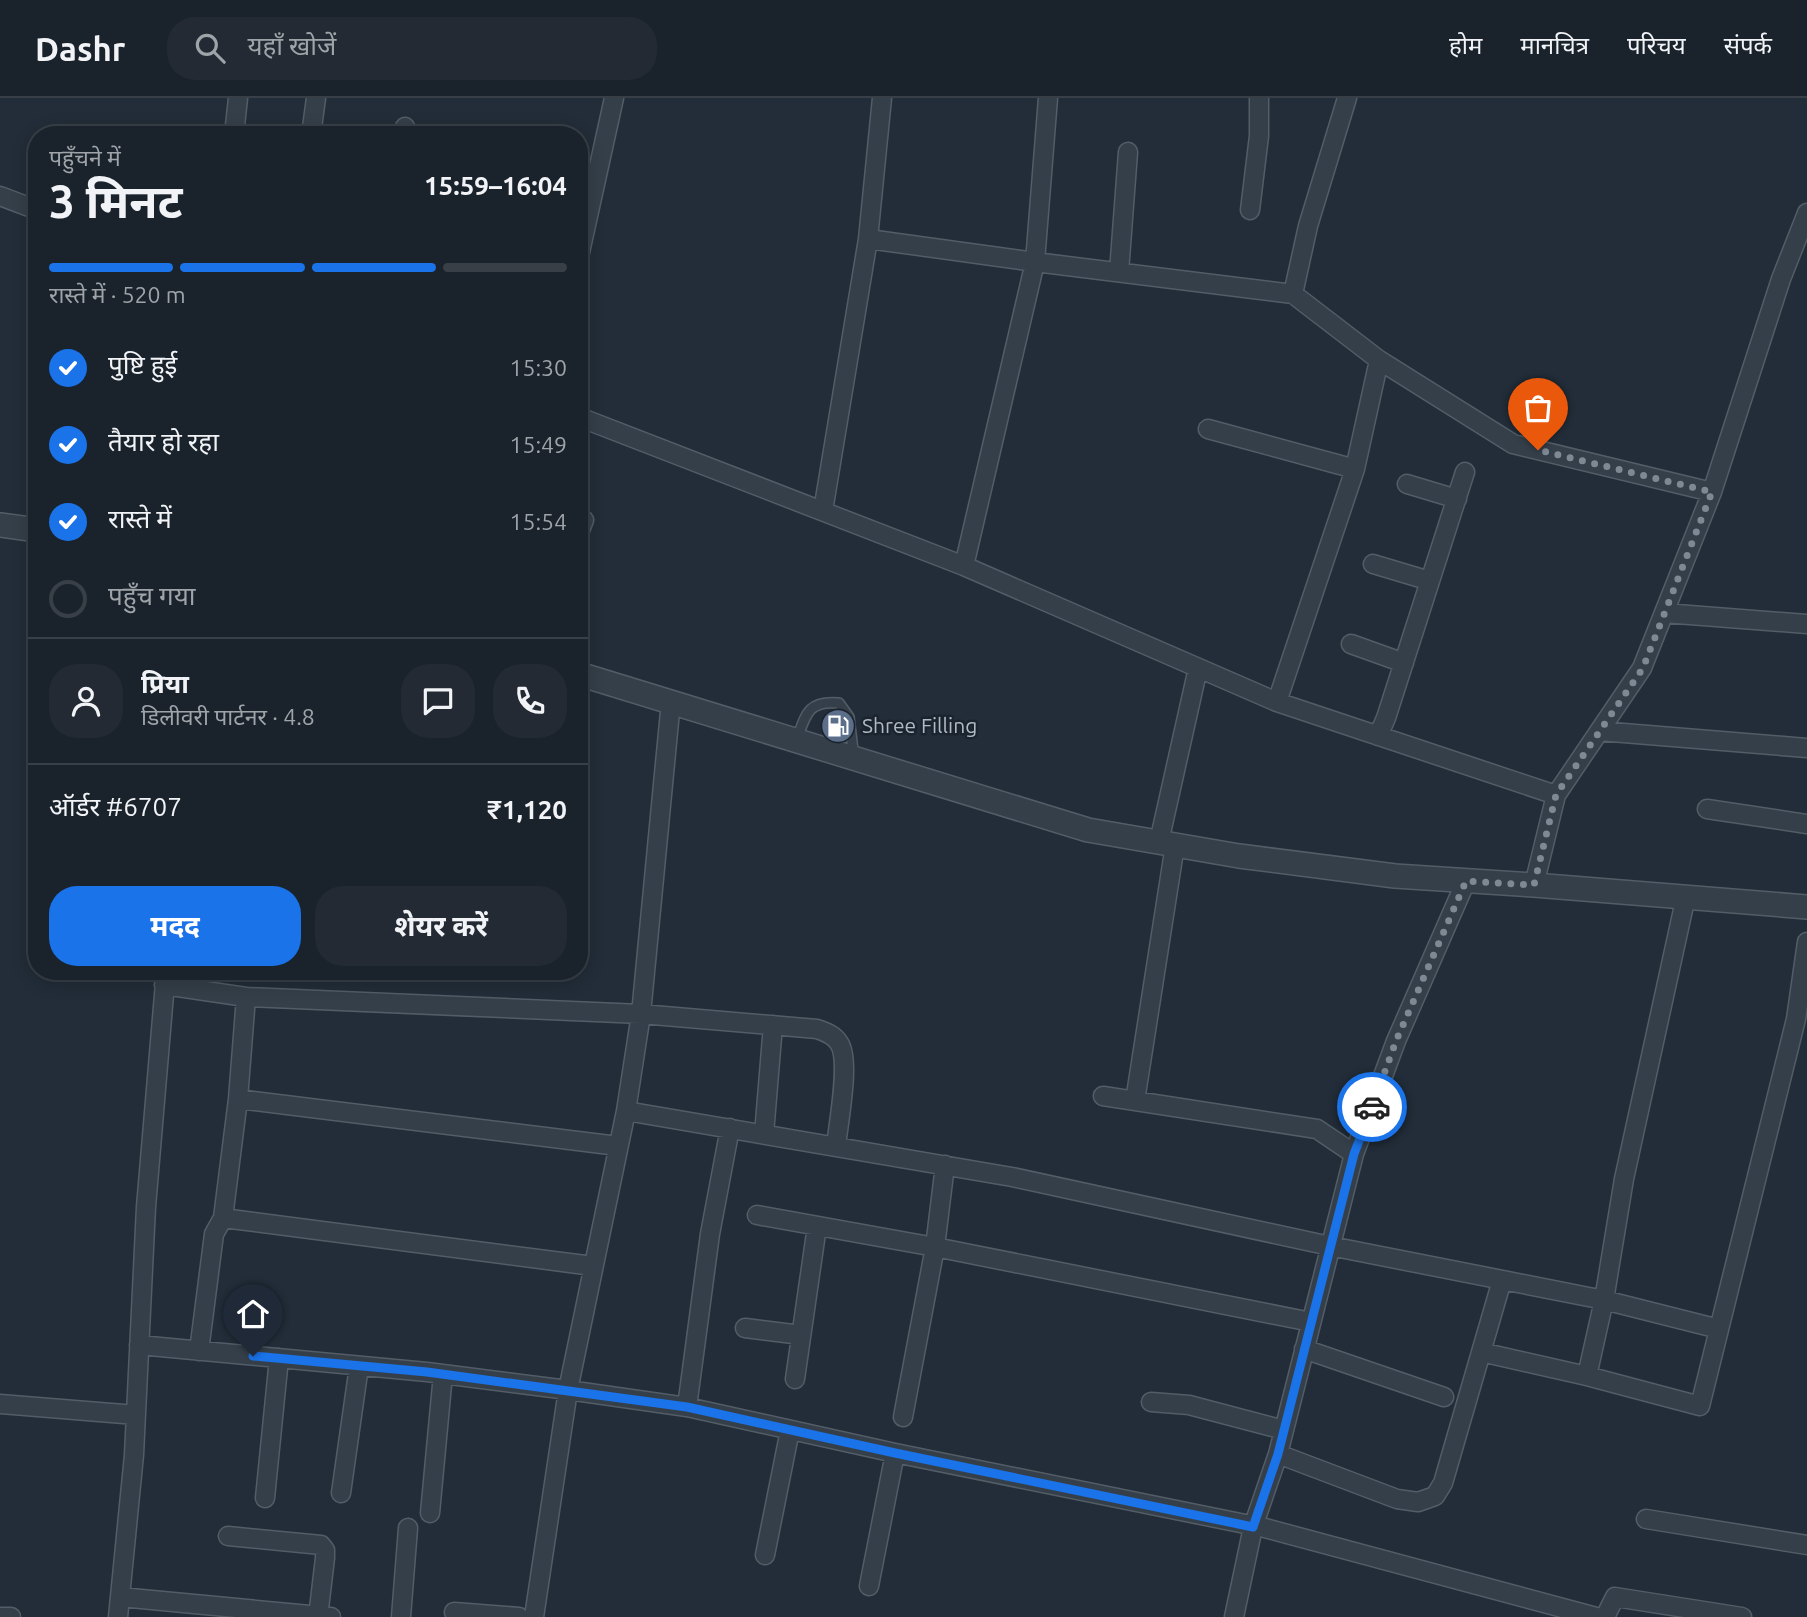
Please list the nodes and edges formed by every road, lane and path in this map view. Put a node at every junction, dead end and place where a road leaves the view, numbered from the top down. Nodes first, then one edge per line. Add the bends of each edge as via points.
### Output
1 (238, 98) edge
2 (316, 98) edge
3 (614, 98) edge
4 (882, 98) edge
5 (1048, 98) edge
6 (1259, 98) edge
7 (1347, 98) edge
8 (235, 126) edge
9 (312, 126) edge
10 (1128, 152) dead end
11 (0, 196) edge
12 (28, 206) edge
13 (1250, 210) dead end
14 (1807, 214) edge
15 (588, 216) edge
16 (868, 239) junction
17 (1035, 262) junction
18 (1119, 272) junction
19 (1293, 294) junction
20 (1379, 360) junction
21 (588, 421) edge
22 (1208, 429) dead end
23 (1355, 469) junction
24 (1465, 472) dead end
25 (1407, 484) dead end
26 (1712, 492) junction
27 (1457, 499) junction
28 (823, 512) junction
29 (0, 525) edge
30 (28, 529) edge
31 (1373, 564) dead end
32 (964, 566) junction
33 (1430, 581) junction
34 (1664, 613) junction
35 (1807, 624) edge
36 (1351, 644) dead end
37 (1404, 663) junction
38 (1198, 668) junction
39 (588, 677) edge
40 (671, 701) junction
41 (1277, 702) junction
42 (1599, 731) junction
43 (1378, 736) junction
44 (796, 740) junction
45 (1807, 748) edge
46 (854, 758) junction
47 (1556, 795) junction
48 (1707, 809) dead end
49 (1807, 824) edge
50 (1167, 844) junction
51 (1466, 881) junction
52 (1534, 885) junction
53 (1686, 896) junction
54 (1807, 907) edge
55 (1807, 942) edge
56 (165, 980) edge
57 (174, 980) edge
58 (246, 997) junction
59 (641, 1014) junction
60 (773, 1025) junction
61 (1102, 1096) dead end
62 (238, 1099) junction
63 (1135, 1101) junction
64 (626, 1111) junction
65 (730, 1129) junction
66 (764, 1134) junction
67 (618, 1146) junction
68 (836, 1147) junction
69 (1354, 1154) junction
70 (945, 1165) junction
71 (757, 1215) dead end
72 (223, 1218) junction
73 (817, 1226) junction
74 (1331, 1246) junction
75 (935, 1247) junction
76 (593, 1266) junction
77 (1502, 1280) junction
78 (1605, 1300) junction
79 (1311, 1322) junction
80 (745, 1328) dead end
81 (1719, 1329) junction
82 (801, 1335) junction
83 (139, 1346) junction
84 (1304, 1349) junction
85 (199, 1351) junction
86 (1481, 1352) junction
87 (279, 1358) junction
88 (359, 1366) junction
89 (443, 1374) junction
90 (1587, 1376) junction
91 (795, 1379) dead end
92 (568, 1390) junction
93 (1444, 1397) dead end
94 (1151, 1402) dead end
95 (0, 1404) edge
96 (687, 1407) junction
97 (136, 1415) junction
98 (903, 1417) dead end
99 (790, 1430) junction
100 (1284, 1430) junction
101 (895, 1453) junction
102 (1278, 1454) junction
103 (341, 1493) dead end
104 (265, 1498) dead end
105 (430, 1513) dead end
106 (1646, 1519) dead end
107 (1253, 1527) junction
108 (408, 1528) dead end
109 (228, 1536) dead end
110 (1807, 1545) edge
111 (765, 1555) dead end
112 (869, 1586) dead end
113 (120, 1597) junction
114 (454, 1612) dead end
115 (0, 1616) edge
116 (322, 1616) edge
117 (11, 1617) edge
118 (118, 1617) edge
119 (401, 1617) edge
120 (519, 1617) edge
121 (534, 1617) edge
122 (1234, 1617) edge
123 (1596, 1617) edge
124 (1605, 1617) edge
125 (1742, 1617) edge

1 - 8 street
2 - 9 street
3 - 15 street
4 - 16 street
5 - 17 street
6 - 13 street
7 - 19 street via 1308,226
10 - 18 street
11 - 12 street
14 - 26 street
16 - 17 street
16 - 28 street
17 - 18 street
17 - 32 street
18 - 19 street
19 - 20 street
20 - 23 street
20 - 26 street via 1513,444
21 - 28 street
22 - 23 street
23 - 41 street
24 - 27 street
25 - 27 street
26 - 34 street
27 - 33 street
28 - 32 street
29 - 30 street
31 - 33 street
32 - 38 street
33 - 37 street
34 - 35 street
34 - 42 street via 1643,668
36 - 37 street
37 - 43 street
38 - 41 street
38 - 50 street
39 - 40 street
40 - 44 street
40 - 59 street
41 - 43 street
42 - 45 street
42 - 47 street
43 - 47 street
44 - 46 street
44 - 46 lane via 808,710 823,701 839,703 849,717
46 - 50 street via 1088,830
47 - 52 street
48 - 49 street
50 - 51 street via 1395,876
50 - 63 street
51 - 52 street
51 - 69 street via 1396,1041
52 - 53 street
53 - 54 street
53 - 78 street via 1624,1179
55 - 81 street via 1796,1019
56 - 83 street
57 - 58 street
58 - 59 street
58 - 62 street
59 - 60 street
59 - 64 street
60 - 66 street
60 - 68 street via 817,1029 840,1044 845,1060
61 - 63 street
62 - 67 street
62 - 72 street
63 - 69 street via 1317,1129
64 - 65 street
64 - 67 street
65 - 66 street
65 - 96 street via 710,1234
66 - 68 street
67 - 76 street
68 - 70 street
69 - 74 street
70 - 74 street
70 - 75 street
71 - 73 street
72 - 76 street
72 - 85 street via 215,1234
73 - 75 street
73 - 82 street
74 - 77 street
74 - 79 street
75 - 79 street
75 - 98 street
76 - 92 street
77 - 78 street
77 - 86 street
78 - 81 street
78 - 90 street
79 - 84 street
80 - 82 street
81 - 90 street via 1700,1406
82 - 91 street
83 - 85 street
83 - 97 street
84 - 93 street
84 - 100 street
85 - 87 street
86 - 90 street
86 - 102 street via 1443,1483 1435,1496 1418,1502 1397,1499
87 - 88 street
87 - 104 street
88 - 89 street
88 - 103 street
89 - 92 street
89 - 105 street
92 - 96 street
92 - 121 street
94 - 100 street via 1189,1405
95 - 97 street
96 - 99 street
97 - 113 street
99 - 101 street
99 - 111 street
100 - 102 street
101 - 107 street
101 - 112 street
102 - 107 street
106 - 110 street
107 - 122 street
107 - 123 street
108 - 119 street
109 - 116 street via 321,1545 326,1558
113 - 116 street
113 - 118 street
114 - 120 street
115 - 117 street
124 - 125 street via 1615,1597

